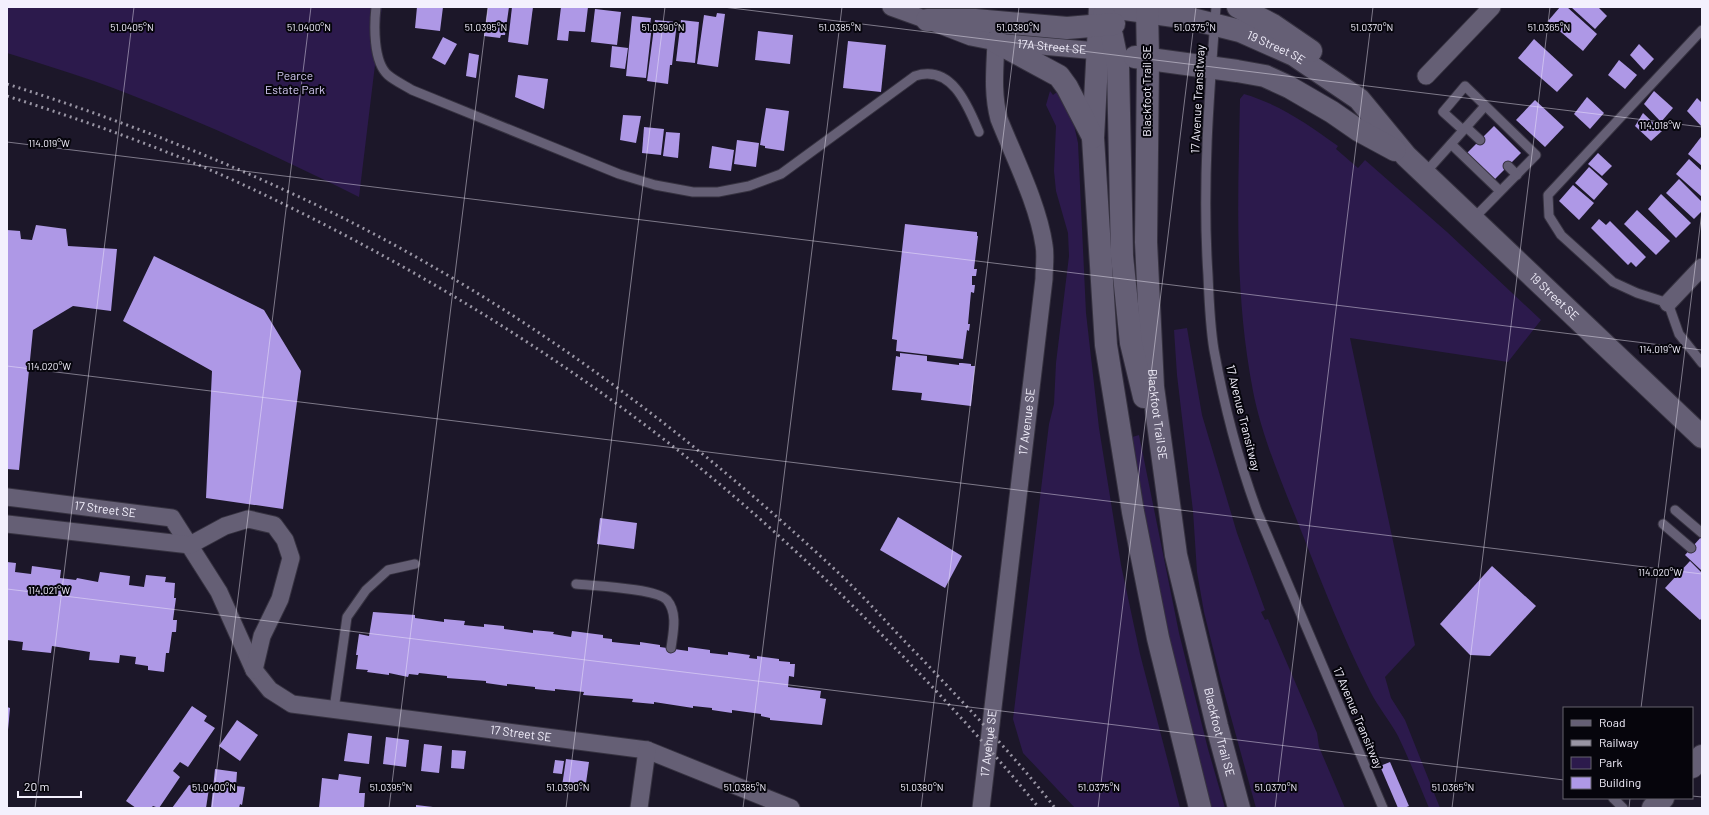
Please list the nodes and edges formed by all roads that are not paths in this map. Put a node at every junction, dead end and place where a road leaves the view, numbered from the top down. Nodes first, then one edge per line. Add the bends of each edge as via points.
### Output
1 (376, 7) edge
2 (891, 7) edge
3 (1238, 7) edge
4 (1492, 7) edge
5 (1147, 10) edge
6 (1104, 14) edge
7 (1215, 15) edge
8 (927, 20) junction
9 (1702, 30) edge
10 (996, 42) junction
11 (1107, 53) junction
12 (1148, 59) junction
13 (1211, 67) junction
14 (1426, 76) dead end
15 (1360, 99) junction
16 (1486, 106) junction
17 (1465, 129) junction
18 (979, 132) dead end
19 (1093, 138) junction
20 (1480, 140) dead end
21 (1451, 144) junction
22 (1406, 156) junction
23 (1508, 166) dead end
24 (1425, 173) junction
25 (1517, 175) junction
26 (1500, 191) junction
27 (1473, 219) junction
28 (1702, 268) edge
29 (1668, 303) junction
30 (1702, 363) edge
31 (1702, 437) edge
32 (1167, 493) junction
33 (7, 497) edge
34 (1675, 510) dead end
35 (7, 524) edge
36 (1663, 524) dead end
37 (1702, 533) edge
38 (190, 545) junction
39 (1691, 548) dead end
40 (415, 564) dead end
41 (576, 584) dead end
42 (671, 648) dead end
43 (254, 670) junction
44 (334, 709) junction
45 (646, 750) junction
46 (1702, 756) edge
47 (1693, 766) edge
48 (1614, 799) edge
49 (1662, 799) edge
50 (640, 808) edge
51 (791, 808) edge
52 (981, 808) edge
53 (1200, 808) edge
54 (1239, 808) edge
55 (1383, 808) edge
56 (1623, 808) edge
57 (1653, 808) edge

1 - 18 lane via 374,25 378,58 387,74 412,90 620,174 655,185 693,192 718,192 749,186 781,174 915,76 924,73 950,82 963,97
2 - 8 street, 17A Street SE
3 - 15 main road via 1273,25 1322,57
4 - 14 street
5 - 6 main road, 19 Street SE
5 - 7 main road, 19 Street SE via 1188,18
5 - 12 main road, Blackfoot Trail SE
6 - 8 main road, 19 Street SE via 1067,28 975,20
6 - 11 main road
7 - 13 lane, 17 Avenue Transitway
7 - 15 main road, 19 Street SE via 1294,56
8 - 10 street, 17A Street SE via 971,38
9 - 29 lane via 1548,195 1549,216 1561,234 1613,282
10 - 11 street, 17A Street SE
10 - 19 main road via 1059,76
10 - 52 street, 17 Avenue SE via 995,105 1032,202 1045,246 1044,279
11 - 12 main road, 19 Street SE
11 - 19 main road
11 - 32 main road via 1118,65 1122,256 1131,343
12 - 13 main road, 19 Street SE
12 - 32 main road, Blackfoot Trail SE via 1147,258 1153,387
13 - 22 main road, 19 Street SE via 1265,76 1307,97 1358,130
13 - 55 lane, 17 Avenue Transitway via 1207,132 1206,246 1214,349 1226,406 1244,477 1257,511
15 - 22 main road, 19 Street SE
16 - 17 lane
16 - 17 lane via 1465,86 1443,112
16 - 25 lane via 1536,155
17 - 20 lane
17 - 21 lane
19 - 53 main road via 1106,345 1118,422 1158,638
21 - 24 lane
21 - 26 lane
22 - 24 main road, 19 Street SE
23 - 25 lane
24 - 27 main road, 19 Street SE
25 - 26 lane
26 - 27 lane
27 - 31 main road, 19 Street SE
28 - 29 street
29 - 30 lane via 1679,334
32 - 54 main road, Blackfoot Trail SE via 1176,555
33 - 38 street, 17 Street SE via 172,518
34 - 37 lane
35 - 38 street
36 - 39 lane
38 - 43 street, 17 Street SE via 219,592
38 - 43 street via 225,526 248,519 274,525 284,540 291,558 280,599 262,636
40 - 44 lane via 388,570 366,590 347,617
41 - 42 lane via 646,591 661,596 667,601 673,615
43 - 44 street, 17 Street SE via 270,690 292,704
44 - 45 street, 17 Street SE
45 - 50 street
45 - 51 street, 17 Street SE
46 - 47 main road
48 - 56 lane
49 - 57 main road

